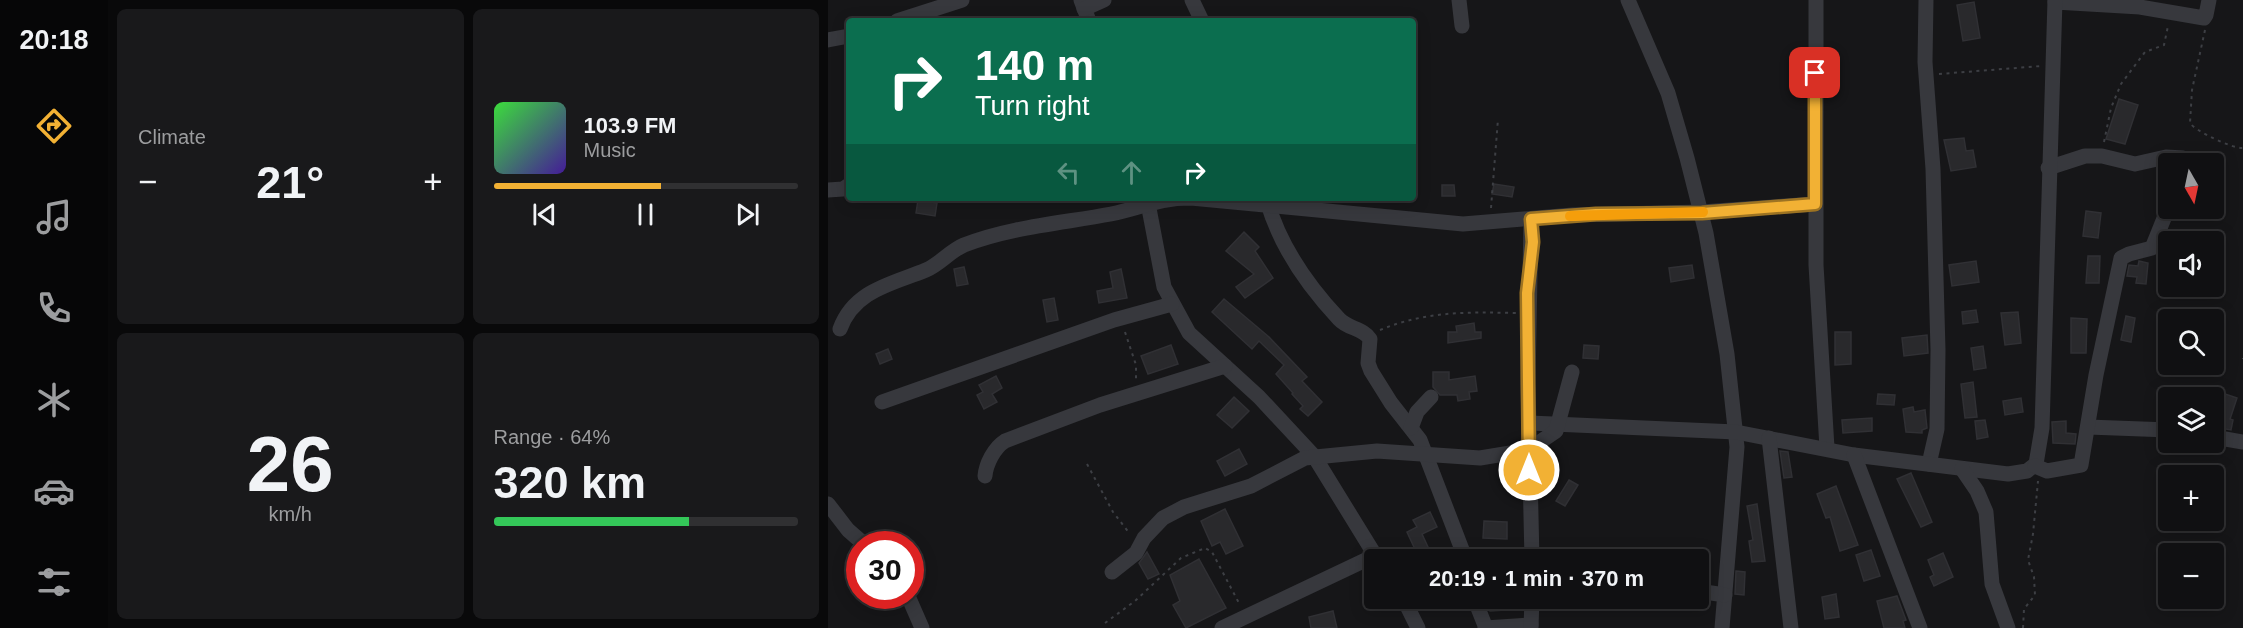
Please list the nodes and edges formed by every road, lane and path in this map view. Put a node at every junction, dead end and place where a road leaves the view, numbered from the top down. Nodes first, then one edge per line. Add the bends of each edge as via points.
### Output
1 (962, 0) edge
2 (1104, 0) edge
3 (1192, 0) edge
4 (1459, 0) edge
5 (1628, 0) edge
6 (1816, 0) edge
7 (1926, 0) edge
8 (2209, 0) edge
9 (2055, 1) edge
10 (1084, 10) edge
11 (2170, 11) junction
12 (2205, 17) junction
13 (906, 18) edge
14 (1201, 18) edge
15 (1462, 26) dead end
16 (846, 37) edge
17 (828, 40) edge
18 (2053, 63) junction
19 (1926, 75) junction
20 (1498, 119) dead end
21 (2243, 148) edge
22 (2102, 156) junction
23 (2158, 160) edge
24 (2048, 168) junction
25 (846, 187) edge
26 (828, 190) edge
27 (1146, 201) edge
28 (1148, 201) edge
29 (1237, 201) edge
30 (1268, 203) edge
31 (1815, 204) junction
32 (1702, 213) junction
33 (1531, 219) junction
34 (2164, 219) edge
35 (1490, 223) junction
36 (1172, 304) junction
37 (1527, 313) junction
38 (1124, 317) junction
39 (840, 329) dead end
40 (1368, 337) junction
41 (1225, 366) junction
42 (1572, 372) dead end
43 (1131, 395) junction
44 (1431, 397) dead end
45 (882, 402) dead end
46 (1530, 423) junction
47 (1559, 424) junction
48 (2088, 427) junction
49 (1411, 428) junction
50 (2158, 430) edge
51 (1736, 432) junction
52 (1769, 438) junction
53 (2224, 439) edge
54 (2243, 442) edge
55 (1827, 448) junction
56 (1528, 450) junction
57 (1425, 454) junction
58 (1854, 455) junction
59 (1314, 456) junction
60 (1087, 464) dead end
61 (1929, 464) junction
62 (2037, 468) junction
63 (1962, 469) junction
64 (985, 476) dead end
65 (828, 504) edge
66 (849, 531) edge
67 (1139, 546) junction
68 (1372, 549) edge
69 (1462, 549) edge
70 (1532, 549) edge
71 (1364, 563) edge
72 (1112, 572) dead end
73 (1709, 593) edge
74 (1725, 595) junction
75 (914, 609) edge
76 (1409, 609) edge
77 (1478, 609) edge
78 (1532, 609) edge
79 (1105, 623) dead end
80 (1241, 623) edge
81 (1531, 626) edge
82 (922, 628) edge
83 (1222, 628) edge
84 (1419, 628) edge
85 (1485, 628) edge
86 (1722, 628) edge
87 (1791, 628) edge
88 (1920, 628) edge
89 (2008, 628) edge
90 (2023, 628) edge

1 - 13 street
2 - 10 street
3 - 14 street
4 - 15 street
5 - 32 street via 1668,93
6 - 31 street
7 - 19 street
8 - 12 street
9 - 11 street
9 - 18 street
11 - 12 street
11 - 22 path via 2164,45 2145,52 2118,89 2106,125
12 - 21 path via 2188,109 2190,123 2228,145
16 - 17 street
18 - 19 path
18 - 24 street
19 - 61 street via 1938,340 1937,429
20 - 35 path
22 - 23 street via 2139,164
22 - 24 street via 2085,156
24 - 62 street via 2042,428
25 - 26 street
27 - 39 street via 1129,210 966,244 932,267 899,278 864,297 849,311
28 - 36 street via 1160,271
29 - 30 street
30 - 35 street via 1443,224
30 - 40 street via 1308,283 1344,323
31 - 32 street
31 - 55 street
32 - 33 street
32 - 51 street via 1727,354
33 - 35 street
33 - 37 street
34 - 48 street via 2152,248 2121,258
36 - 38 street
36 - 41 street via 1189,333
37 - 40 path via 1421,315
37 - 46 street
38 - 43 path via 1124,332 1136,365
38 - 45 street
40 - 49 street via 1371,371
41 - 43 street
41 - 59 street
42 - 47 street
43 - 64 street via 1005,441 994,451
44 - 49 street via 1417,412
46 - 47 street
46 - 56 street
47 - 51 street
47 - 56 street via 1551,436
48 - 50 street
48 - 62 street via 2081,465 2057,470
49 - 57 street
51 - 52 street
51 - 74 street via 1737,474
52 - 55 street
52 - 87 street
53 - 54 street
55 - 58 street
56 - 57 street via 1480,458
56 - 70 street
57 - 59 street via 1377,451
57 - 69 street
58 - 61 street
58 - 88 street
59 - 67 street via 1251,486 1175,511 1155,524
59 - 68 street
60 - 67 path via 1113,512
61 - 63 street
62 - 63 street via 2008,474
62 - 90 path via 2028,560 2035,595 2024,609
63 - 89 street via 1986,512 1992,584
65 - 66 street
67 - 72 street
71 - 80 street via 1284,597
73 - 74 street
74 - 86 street
75 - 82 street
76 - 84 street
77 - 85 street
78 - 81 street
79 - 80 path via 1182,558 1205,548 1212,552 1225,575
80 - 83 street
81 - 85 street

